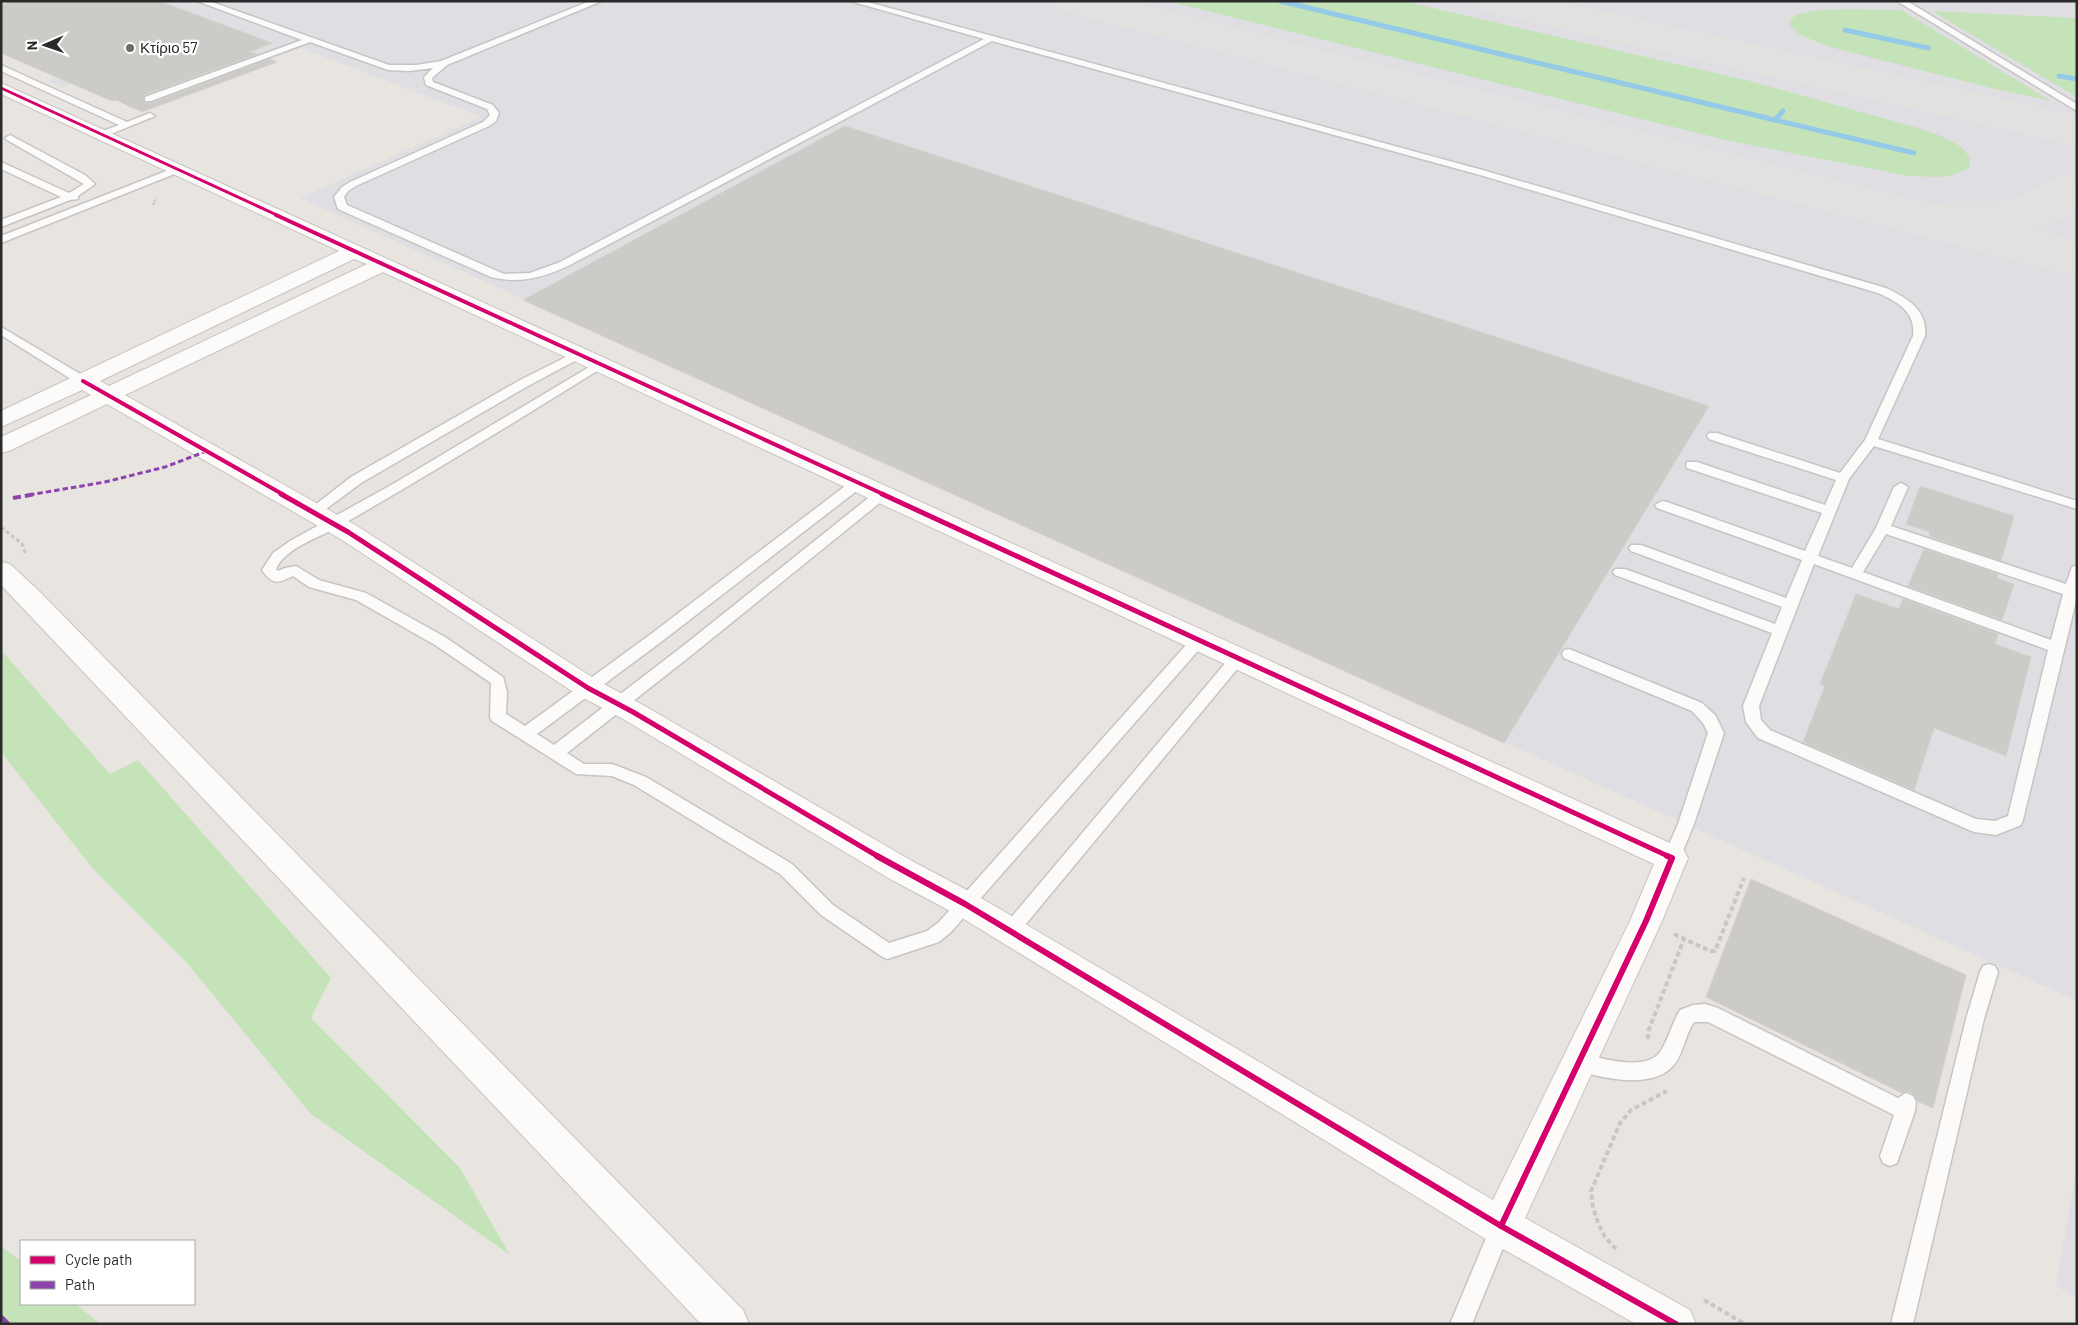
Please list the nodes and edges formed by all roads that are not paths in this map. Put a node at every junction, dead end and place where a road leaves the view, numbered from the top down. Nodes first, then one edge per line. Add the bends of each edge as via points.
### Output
1 (201, 1) edge
2 (598, 1) edge
3 (854, 1) edge
4 (1901, 1) edge
5 (990, 39) junction
6 (309, 40) junction
7 (444, 63) junction
8 (1, 68) edge
9 (1, 88) edge
10 (148, 99) dead end
11 (2077, 108) edge
12 (150, 116) dead end
13 (127, 125) junction
14 (103, 134) junction
15 (10, 138) dead end
16 (1, 166) edge
17 (179, 170) junction
18 (69, 197) junction
19 (93, 202) junction
20 (1, 224) edge
21 (1, 240) edge
22 (355, 251) junction
23 (383, 264) junction
24 (1, 330) edge
25 (590, 359) junction
26 (95, 389) junction
27 (1, 420) edge
28 (1713, 436) dead end
29 (1871, 440) junction
30 (1, 446) edge
31 (1692, 465) dead end
32 (1844, 478) junction
33 (858, 483) junction
34 (1901, 487) dead end
35 (882, 494) junction
36 (1662, 504) dead end
37 (2077, 505) edge
38 (1829, 511) junction
39 (323, 518) junction
40 (1883, 528) junction
41 (1636, 548) dead end
42 (1811, 558) junction
43 (14, 563) edge
44 (2077, 570) edge
45 (1620, 572) dead end
46 (1855, 574) junction
47 (2071, 590) junction
48 (1790, 606) junction
49 (1780, 631) junction
50 (1199, 640) junction
51 (2056, 647) junction
52 (1569, 654) dead end
53 (1238, 658) junction
54 (588, 688) junction
55 (619, 704) junction
56 (526, 734) junction
57 (555, 753) junction
58 (1672, 858) junction
59 (965, 904) junction
60 (1010, 931) junction
61 (1989, 972) dead end
62 (1579, 1062) junction
63 (1890, 1156) dead end
64 (1501, 1226) junction
65 (729, 1324) edge
66 (1461, 1324) edge
67 (1676, 1324) edge
68 (1902, 1324) edge

1 - 6 lane
2 - 7 lane
3 - 5 lane
4 - 11 lane
5 - 7 lane via 564,264 521,278 495,275 342,207 339,202 339,196 353,184 493,119 494,111 490,107 429,83 431,72
5 - 29 lane via 1483,173 1895,295 1918,316 1922,327
6 - 7 lane via 388,67 416,68
6 - 10 lane
8 - 13 lane
9 - 14 street
12 - 13 lane
13 - 14 lane
14 - 17 street
15 - 18 lane via 90,184
16 - 18 lane
17 - 19 lane
17 - 22 street
18 - 19 lane
18 - 20 lane
19 - 21 lane
22 - 23 street
22 - 26 street
23 - 25 street
23 - 26 street
24 - 26 lane
25 - 33 street
25 - 39 lane via 392,490
25 - 39 lane via 524,383 356,480
26 - 27 street
26 - 30 street
26 - 39 street
28 - 32 lane
29 - 32 lane
29 - 37 lane
31 - 38 lane
32 - 38 lane
33 - 35 street
33 - 54 lane
34 - 40 lane
35 - 50 street
35 - 55 lane
36 - 42 lane
38 - 42 lane
39 - 54 street
39 - 56 lane via 274,559 269,570 277,578 296,571 314,584 360,596 440,641 498,681 498,717
40 - 46 lane
40 - 47 lane
41 - 48 lane
42 - 46 lane
42 - 48 lane
43 - 65 street via 30,597
44 - 47 lane
45 - 49 lane
46 - 51 lane
47 - 51 lane
48 - 49 lane
49 - 51 lane via 1751,706 1754,722 1764,734 1974,825 1996,828 2015,820
50 - 53 street
50 - 59 lane
52 - 58 lane via 1697,707 1709,719 1716,733
53 - 58 street
53 - 60 lane
54 - 55 street
54 - 56 lane
55 - 57 lane
55 - 59 street via 901,870
56 - 57 lane
57 - 59 lane via 582,770 593,768 624,772 786,869 827,910 887,952 933,937
58 - 62 street
59 - 60 street
60 - 64 street
61 - 68 lane
62 - 63 lane via 1611,1070 1651,1069 1666,1060 1687,1016 1702,1012 1906,1106
62 - 64 street
64 - 66 lane
64 - 67 street

